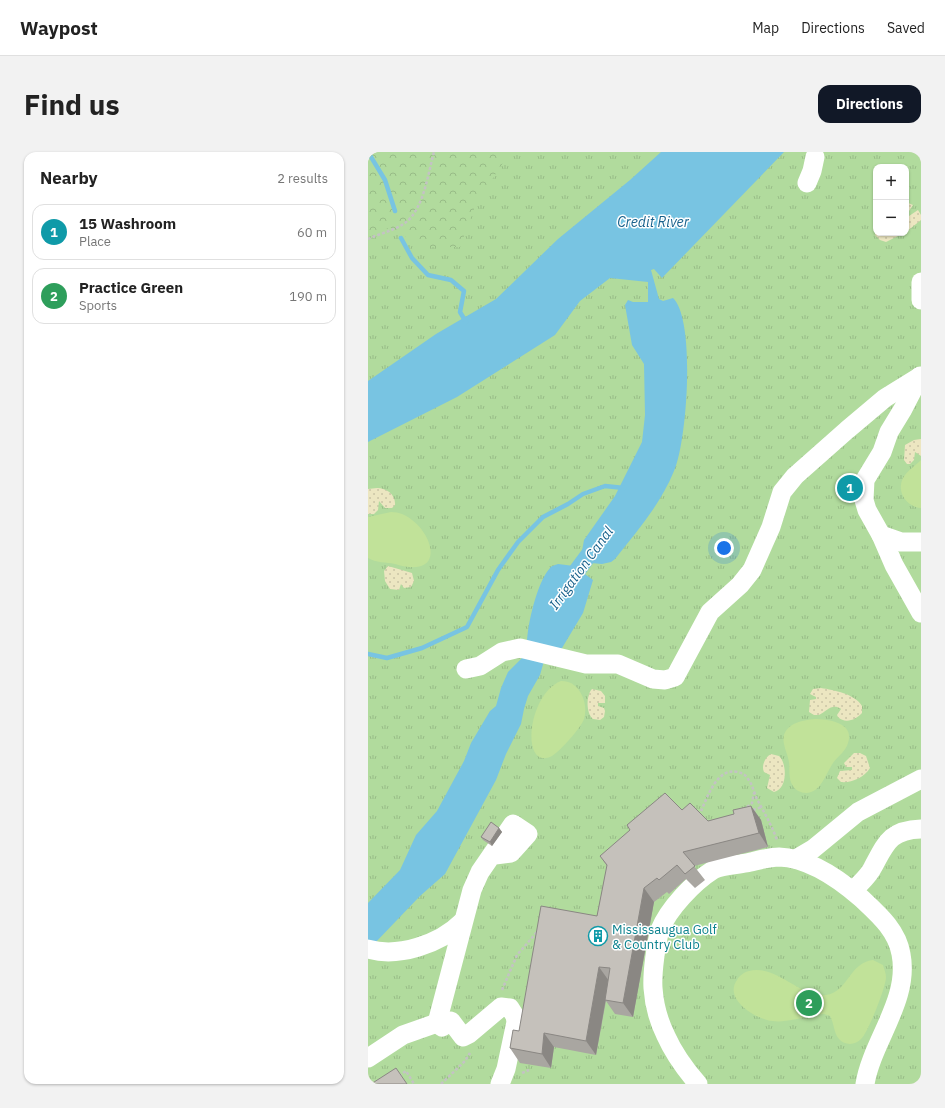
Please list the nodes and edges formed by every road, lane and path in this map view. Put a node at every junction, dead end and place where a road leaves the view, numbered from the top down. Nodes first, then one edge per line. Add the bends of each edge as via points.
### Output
1 (434, 152) edge
2 (815, 157) dead end
3 (807, 183) dead end
4 (368, 239) edge
5 (921, 282) edge
6 (921, 300) edge
7 (920, 375) edge
8 (881, 535) junction
9 (921, 542) edge
10 (921, 614) edge
11 (466, 669) dead end
12 (921, 779) edge
13 (754, 790) junction
14 (762, 808) junction
15 (743, 809) edge
16 (701, 811) dead end
17 (747, 812) edge
18 (921, 829) edge
19 (495, 856) dead end
20 (792, 859) junction
21 (853, 891) junction
22 (462, 922) junction
23 (368, 949) edge
24 (437, 1023) junction
25 (368, 1058) edge
26 (681, 1076) edge
27 (394, 1080) edge
28 (414, 1084) edge
29 (500, 1084) edge
30 (698, 1084) edge
31 (865, 1084) edge

1 - 4 path via 423,194 413,214 405,223
2 - 3 lane
5 - 6 lane
7 - 8 lane via 889,432 882,452 865,480 864,500
7 - 11 lane via 885,398 847,430 795,476 782,492 771,527 752,570 740,585 710,612 675,677 665,680 653,679 618,664 586,664 526,648 513,648 480,666
8 - 9 lane via 902,542
8 - 10 lane
12 - 20 lane via 858,812 813,849
13 - 14 path
13 - 15 path via 752,803
13 - 16 path via 747,777 734,771 727,772 720,777
14 - 17 path
14 - 20 path via 782,851
18 - 21 lane via 902,832 888,841 873,868
19 - 22 lane via 512,853 528,834 513,824 480,872
20 - 21 lane via 829,875
20 - 26 lane via 778,857 714,870 682,895 660,929 653,988 665,1034
21 - 31 lane via 887,923 896,938 901,955 902,977 896,1000
22 - 23 lane via 444,937 422,946 394,952
22 - 24 lane
24 - 25 lane via 404,1035
24 - 29 lane via 442,1027 451,1021 463,1037 501,1007 510,1008 516,1022 506,1069
26 - 30 lane
27 - 28 path via 406,1072

